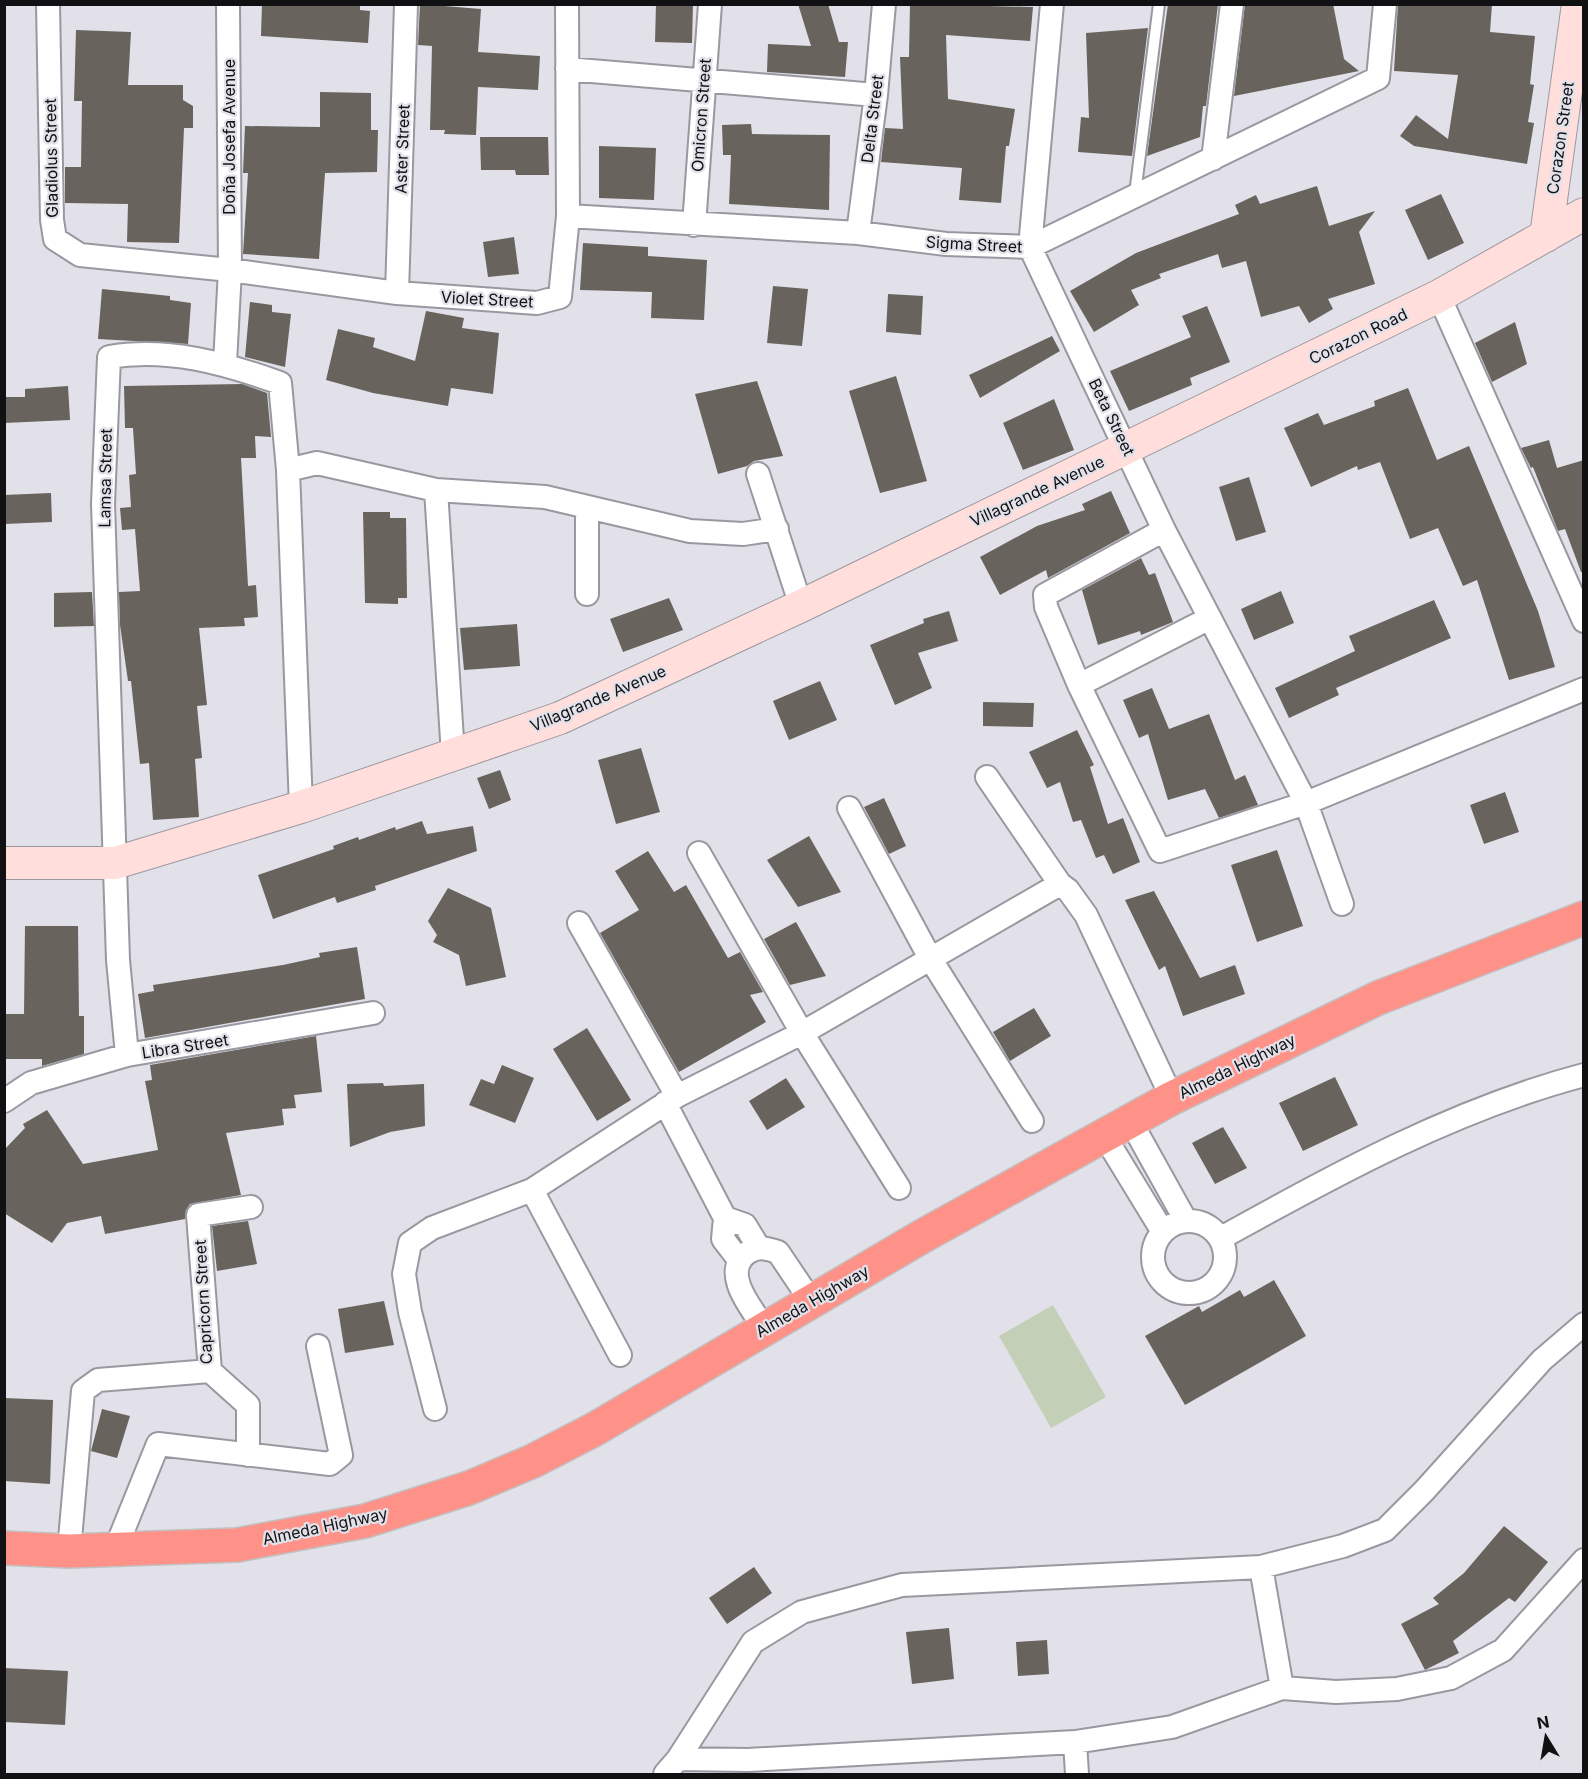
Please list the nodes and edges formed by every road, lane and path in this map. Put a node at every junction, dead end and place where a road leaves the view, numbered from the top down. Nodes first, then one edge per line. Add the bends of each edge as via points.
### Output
1 (48, 4) edge
2 (228, 4) edge
3 (406, 4) edge
4 (567, 4) edge
5 (710, 4) edge
6 (884, 4) edge
7 (1052, 4) edge
8 (1159, 4) edge
9 (1232, 4) edge
10 (1385, 4) edge
11 (1578, 4) edge
12 (567, 69) junction
13 (704, 80) junction
14 (876, 95) junction
15 (1213, 159) junction
16 (1135, 198) junction
17 (1584, 214) edge
18 (568, 216) junction
19 (693, 225) junction
20 (858, 233) junction
21 (1546, 236) junction
22 (1030, 247) junction
23 (230, 270) junction
24 (397, 293) junction
25 (1439, 296) junction
26 (225, 363) junction
27 (1127, 449) junction
28 (288, 470) junction
29 (758, 474) dead end
30 (436, 490) junction
31 (587, 507) junction
32 (777, 529) junction
33 (1164, 530) junction
34 (587, 594) dead end
35 (801, 606) junction
36 (1210, 618) junction
37 (1584, 621) edge
38 (1079, 685) junction
39 (1584, 689) edge
40 (453, 755) junction
41 (987, 777) dead end
42 (1306, 803) junction
43 (301, 807) junction
44 (849, 808) dead end
45 (699, 854) dead end
46 (4, 863) edge
47 (115, 863) junction
48 (1060, 884) junction
49 (1342, 904) dead end
50 (1584, 918) edge
51 (579, 923) dead end
52 (930, 958) junction
53 (373, 1014) dead end
54 (802, 1033) junction
55 (127, 1055) junction
56 (1584, 1075) edge
57 (1172, 1098) junction
58 (671, 1099) junction
59 (4, 1101) edge
60 (1032, 1121) dead end
61 (1118, 1130) junction
62 (1148, 1153) junction
63 (1123, 1167) junction
64 (898, 1188) dead end
65 (532, 1190) junction
66 (251, 1207) dead end
67 (725, 1218) junction
68 (1186, 1221) junction
69 (1163, 1232) junction
70 (1221, 1238) junction
71 (759, 1248) junction
72 (740, 1261) junction
73 (811, 1301) junction
74 (1584, 1324) edge
75 (765, 1329) junction
76 (318, 1346) dead end
77 (620, 1354) dead end
78 (210, 1371) junction
79 (435, 1409) dead end
80 (248, 1455) junction
81 (4, 1548) edge
82 (115, 1550) junction
83 (69, 1551) junction
84 (1584, 1560) edge
85 (1261, 1567) junction
86 (1282, 1688) junction
87 (1075, 1742) junction
88 (672, 1767) edge
89 (1077, 1774) edge

1 - 23 street, Gladiolus Street via 55,239 80,255
2 - 23 street, Doña Josefa Avenue
3 - 24 street, Aster Street
4 - 12 street, Violet Street
5 - 13 street, Omicron Street
6 - 14 street, Delta Street
7 - 22 street
8 - 16 lane
9 - 15 street
10 - 15 street, Sigma Street via 1378,78
11 - 21 street, Corazon Street
12 - 13 street
12 - 18 street, Violet Street
13 - 14 street
13 - 19 street, Omicron Street
14 - 20 street, Delta Street
15 - 16 street, Sigma Street
16 - 22 street, Sigma Street
17 - 21 street, Corazon Road
18 - 19 street, Sigma Street
18 - 24 street, Violet Street via 560,297 537,303
19 - 20 street, Sigma Street
20 - 22 street, Sigma Street via 946,244
21 - 25 street, Corazon Road
22 - 27 street, Beta Street
23 - 24 street, Violet Street
23 - 26 street, Doña Josefa Avenue
25 - 27 street, Corazon Road
25 - 37 street
26 - 28 street, Lamsa Street via 280,382
26 - 47 street, Lamsa Street via 139,352 109,357 103,504
27 - 33 street, Beta Street
27 - 35 street, Villagrande Avenue
28 - 30 street via 317,463
28 - 43 street
29 - 32 street
30 - 31 street via 544,497
30 - 40 street
31 - 32 street via 690,531 743,534
31 - 34 street
32 - 35 street
33 - 36 street, Beta Street
33 - 38 street via 1046,595 1046,607
35 - 40 street, Villagrande Avenue via 560,718
36 - 38 street
36 - 42 street, Beta Street
38 - 42 street via 1160,851
39 - 42 street
40 - 43 street, Villagrande Avenue
41 - 48 street
42 - 49 street, Beta Street
43 - 47 street, Villagrande Avenue
44 - 52 street
45 - 54 street
46 - 47 street, Villagrande Avenue
47 - 55 street via 118,960
48 - 52 street
48 - 57 street via 1086,915
50 - 57 highway, Almeda Highway via 1378,998
51 - 58 street
52 - 54 street
52 - 60 street
53 - 55 street, Libra Street
54 - 58 street
54 - 64 street
55 - 59 street, Libra Street via 31,1083
56 - 70 street via 1536,1087 1428,1131 1321,1182
57 - 61 highway, Almeda Highway
58 - 65 street
58 - 67 street
61 - 62 street
61 - 63 street
61 - 73 highway, Almeda Highway
62 - 63 street
62 - 68 street
63 - 69 street
65 - 77 street
65 - 79 street via 432,1228 410,1243 404,1274
66 - 78 street, Capricorn Street via 198,1215
67 - 71 street via 744,1224
67 - 72 street via 723,1239
68 - 69 street
68 - 70 street via 1200,1222
69 - 70 street via 1155,1244 1155,1270 1162,1282 1186,1293 1200,1292 1221,1276 1226,1251
71 - 72 street
71 - 73 street via 769,1248 784,1258
72 - 75 street via 736,1271 739,1286
73 - 75 highway, Almeda Highway
74 - 85 street via 1542,1360 1385,1530 1343,1546
75 - 82 highway, Almeda Highway via 595,1429 469,1488 365,1521 237,1545
76 - 80 street via 341,1455 330,1464
78 - 80 street via 248,1405
78 - 83 street, Capricorn Street via 98,1380 83,1391
80 - 82 street via 158,1444
81 - 83 highway, Almeda Highway
82 - 83 highway, Almeda Highway
84 - 86 street via 1503,1650 1451,1678 1397,1689 1336,1692
85 - 86 street
85 - 88 street via 902,1585 802,1612 753,1642
86 - 87 street via 1172,1727
87 - 88 street
87 - 89 street

